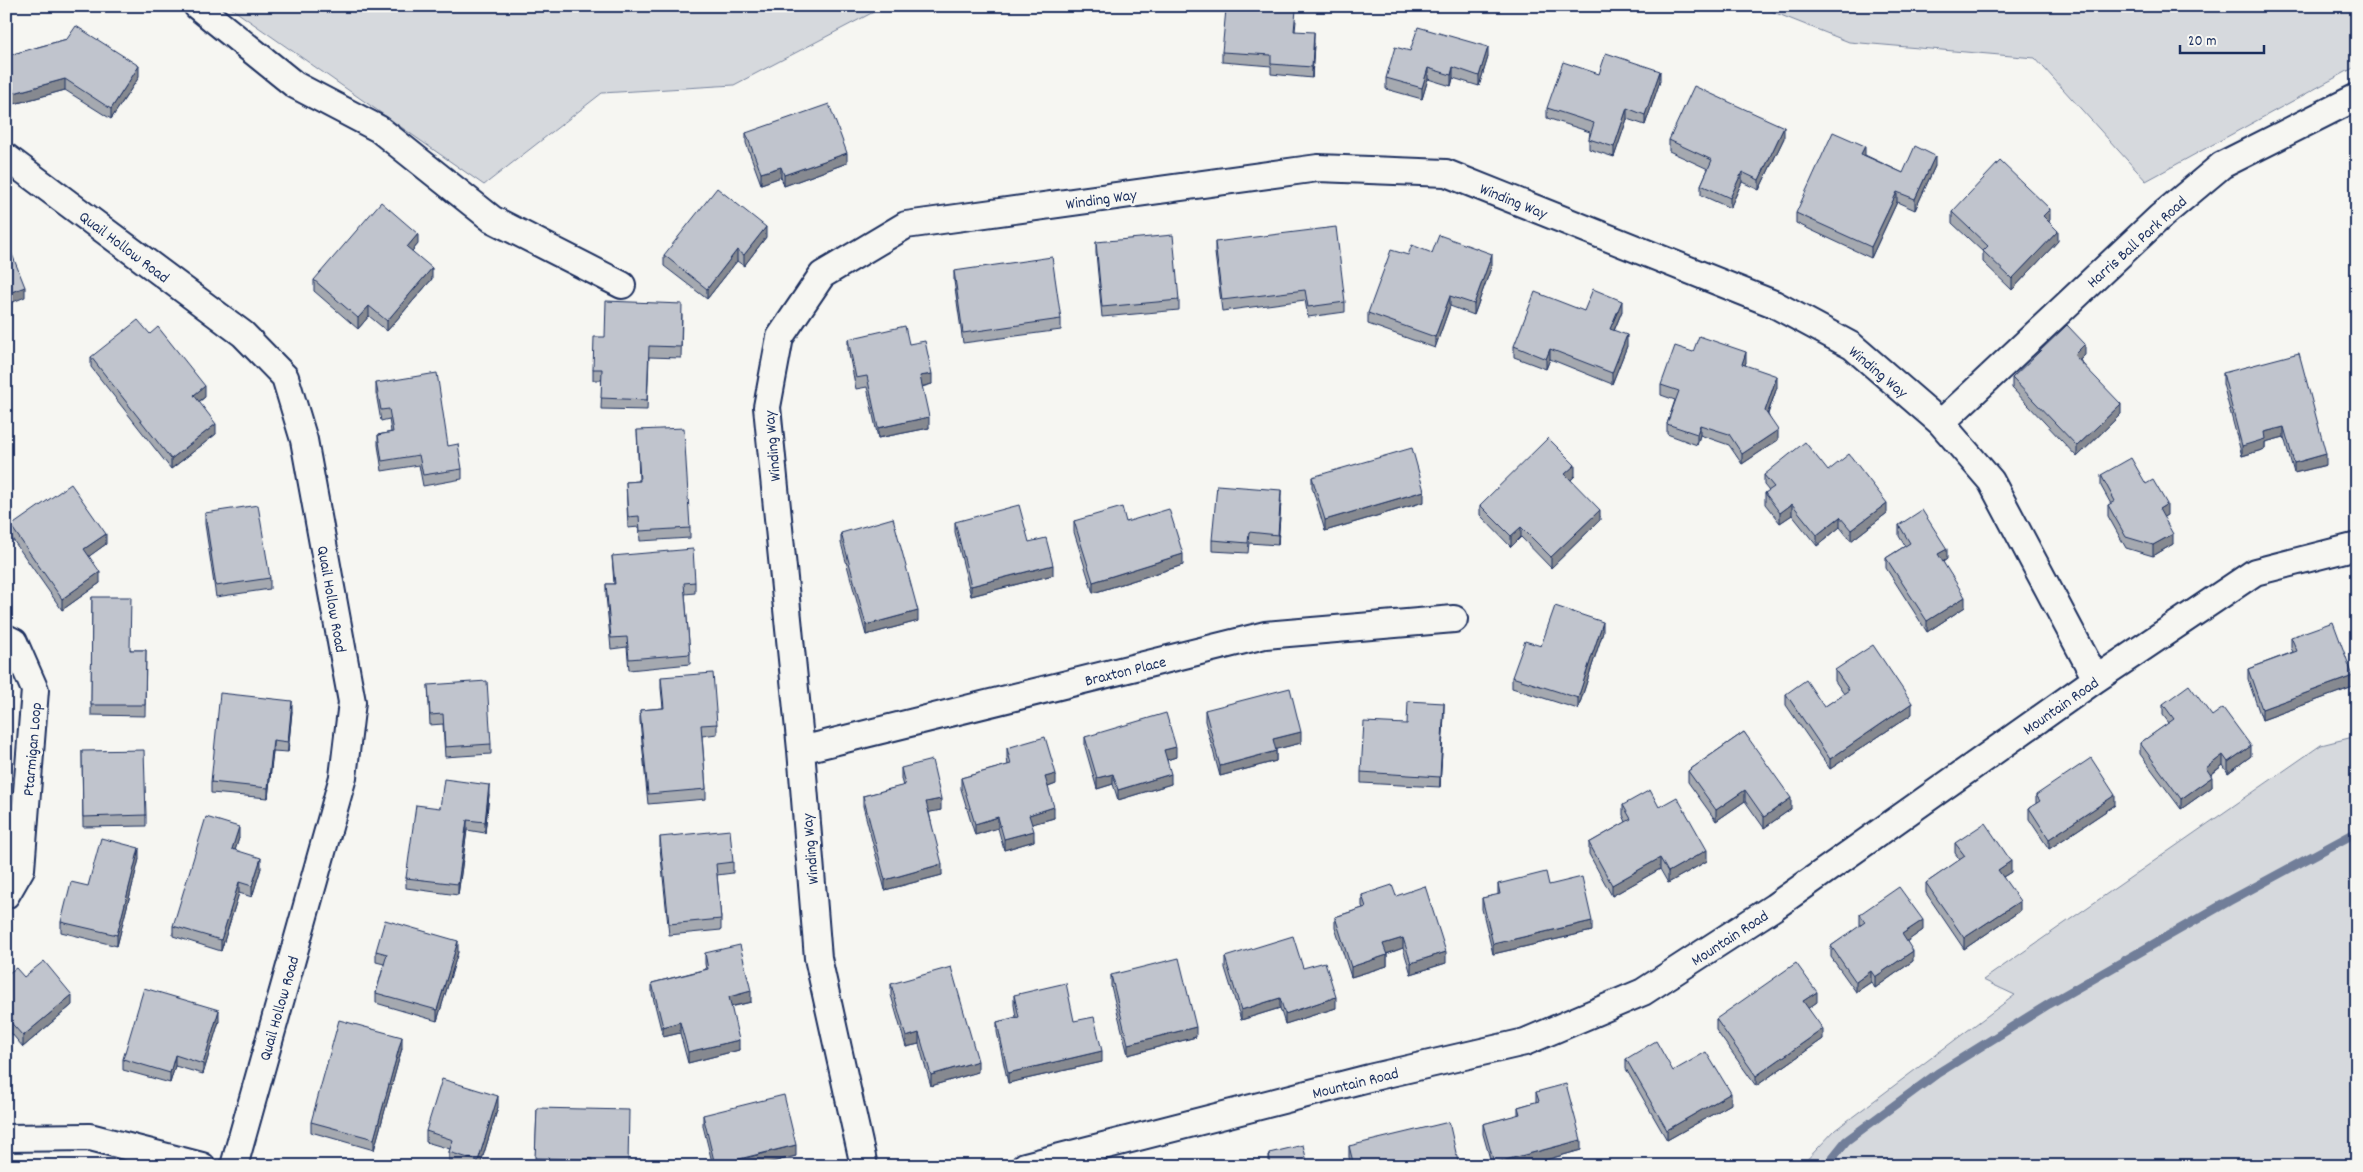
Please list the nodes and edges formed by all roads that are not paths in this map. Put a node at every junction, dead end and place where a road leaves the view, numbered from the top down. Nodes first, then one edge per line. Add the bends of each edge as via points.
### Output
1 (197, 6) edge
2 (2357, 96) edge
3 (6, 157) edge
4 (622, 284) dead end
5 (1941, 423) junction
6 (2357, 546) edge
7 (1454, 619) dead end
8 (6, 638) edge
9 (2096, 679) junction
10 (801, 750) junction
11 (6, 896) edge
12 (6, 1138) edge
13 (202, 1166) edge
14 (234, 1166) edge
15 (864, 1166) edge
16 (1025, 1166) edge

1 - 4 street via 295,85 379,129 492,219
2 - 5 street, Harris Ball Park Road via 2222,165 2160,217
3 - 14 street, Quail Hollow Road via 243,334 285,377 304,440 352,702 342,777
5 - 9 street, Winding Way via 1991,481
5 - 10 street, Winding Way via 1852,346 1774,304 1446,173 1318,168 906,225 822,275 780,338 766,408
6 - 9 street, Mountain Road via 2255,572
7 - 10 street, Braxton Place via 1264,635
8 - 11 street, Ptarmigan Loop via 14,642 35,690 21,870
9 - 16 street, Mountain Road via 1774,907 1643,992 1525,1042 1369,1078
10 - 15 street, Winding Way via 818,958
12 - 13 street via 90,1137

